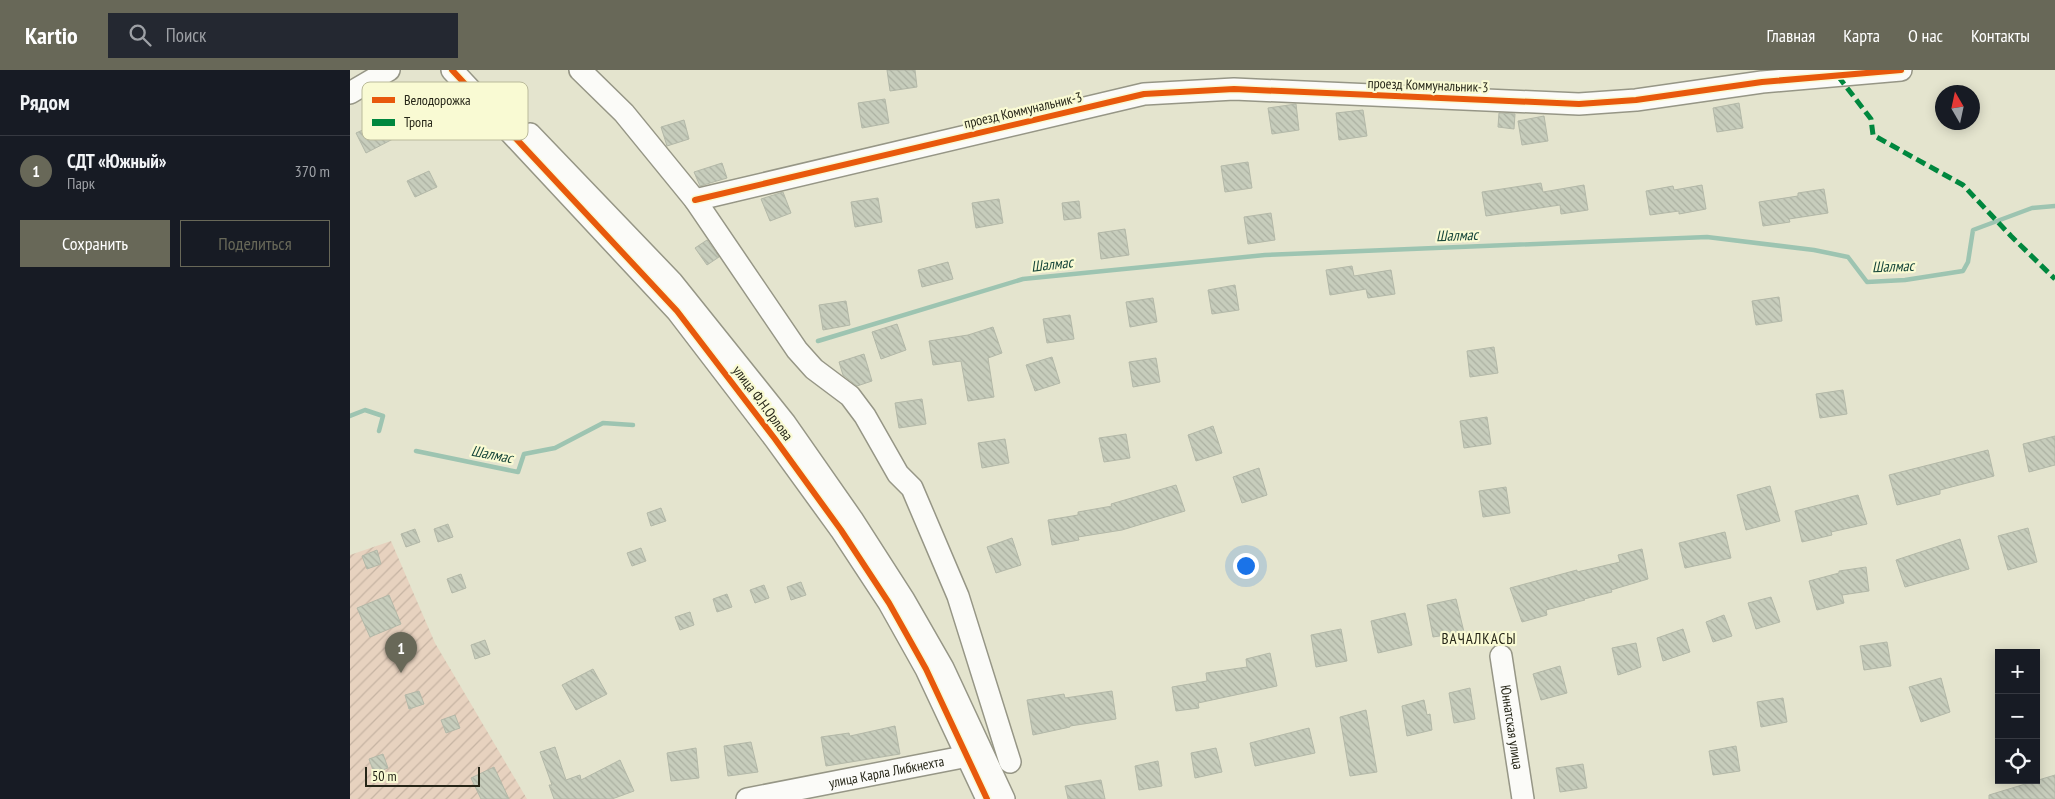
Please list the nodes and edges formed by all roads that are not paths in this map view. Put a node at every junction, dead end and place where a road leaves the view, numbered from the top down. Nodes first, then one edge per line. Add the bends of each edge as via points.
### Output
1 (389, 70) edge
2 (452, 70) edge
3 (470, 70) edge
4 (580, 70) edge
5 (1901, 70) edge
6 (369, 82) edge
7 (463, 82) edge
8 (481, 82) edge
9 (362, 86) edge
10 (350, 93) edge
11 (528, 131) edge
12 (517, 140) edge
13 (695, 200) junction
14 (1501, 656) dead end
15 (975, 753) junction
16 (993, 769) junction
17 (747, 799) edge
18 (987, 799) edge
19 (1004, 799) edge
20 (1523, 799) edge

1 - 6 street
2 - 7 street, улица Ф.Н.Орлова
3 - 8 street, улица Ф.Н.Орлова
4 - 13 street via 624,113
5 - 13 street, проезд Коммунальник-3 via 1762,82 1636,100 1579,104 1234,89 1144,94
9 - 10 street
11 - 15 street, улица Ф.Н.Орлова via 672,282 785,423 904,600 943,668
12 - 15 street, улица Ф.Н.Орлова via 677,311 775,439 889,603
13 - 16 street via 797,350 850,396 898,474 912,488 958,596
14 - 20 street, Юннатская улица
15 - 16 street, улица Ф.Н.Орлова
15 - 17 street, улица Карла Либкнехта
16 - 18 street, улица Ф.Н.Орлова
16 - 19 street, улица Ф.Н.Орлова

